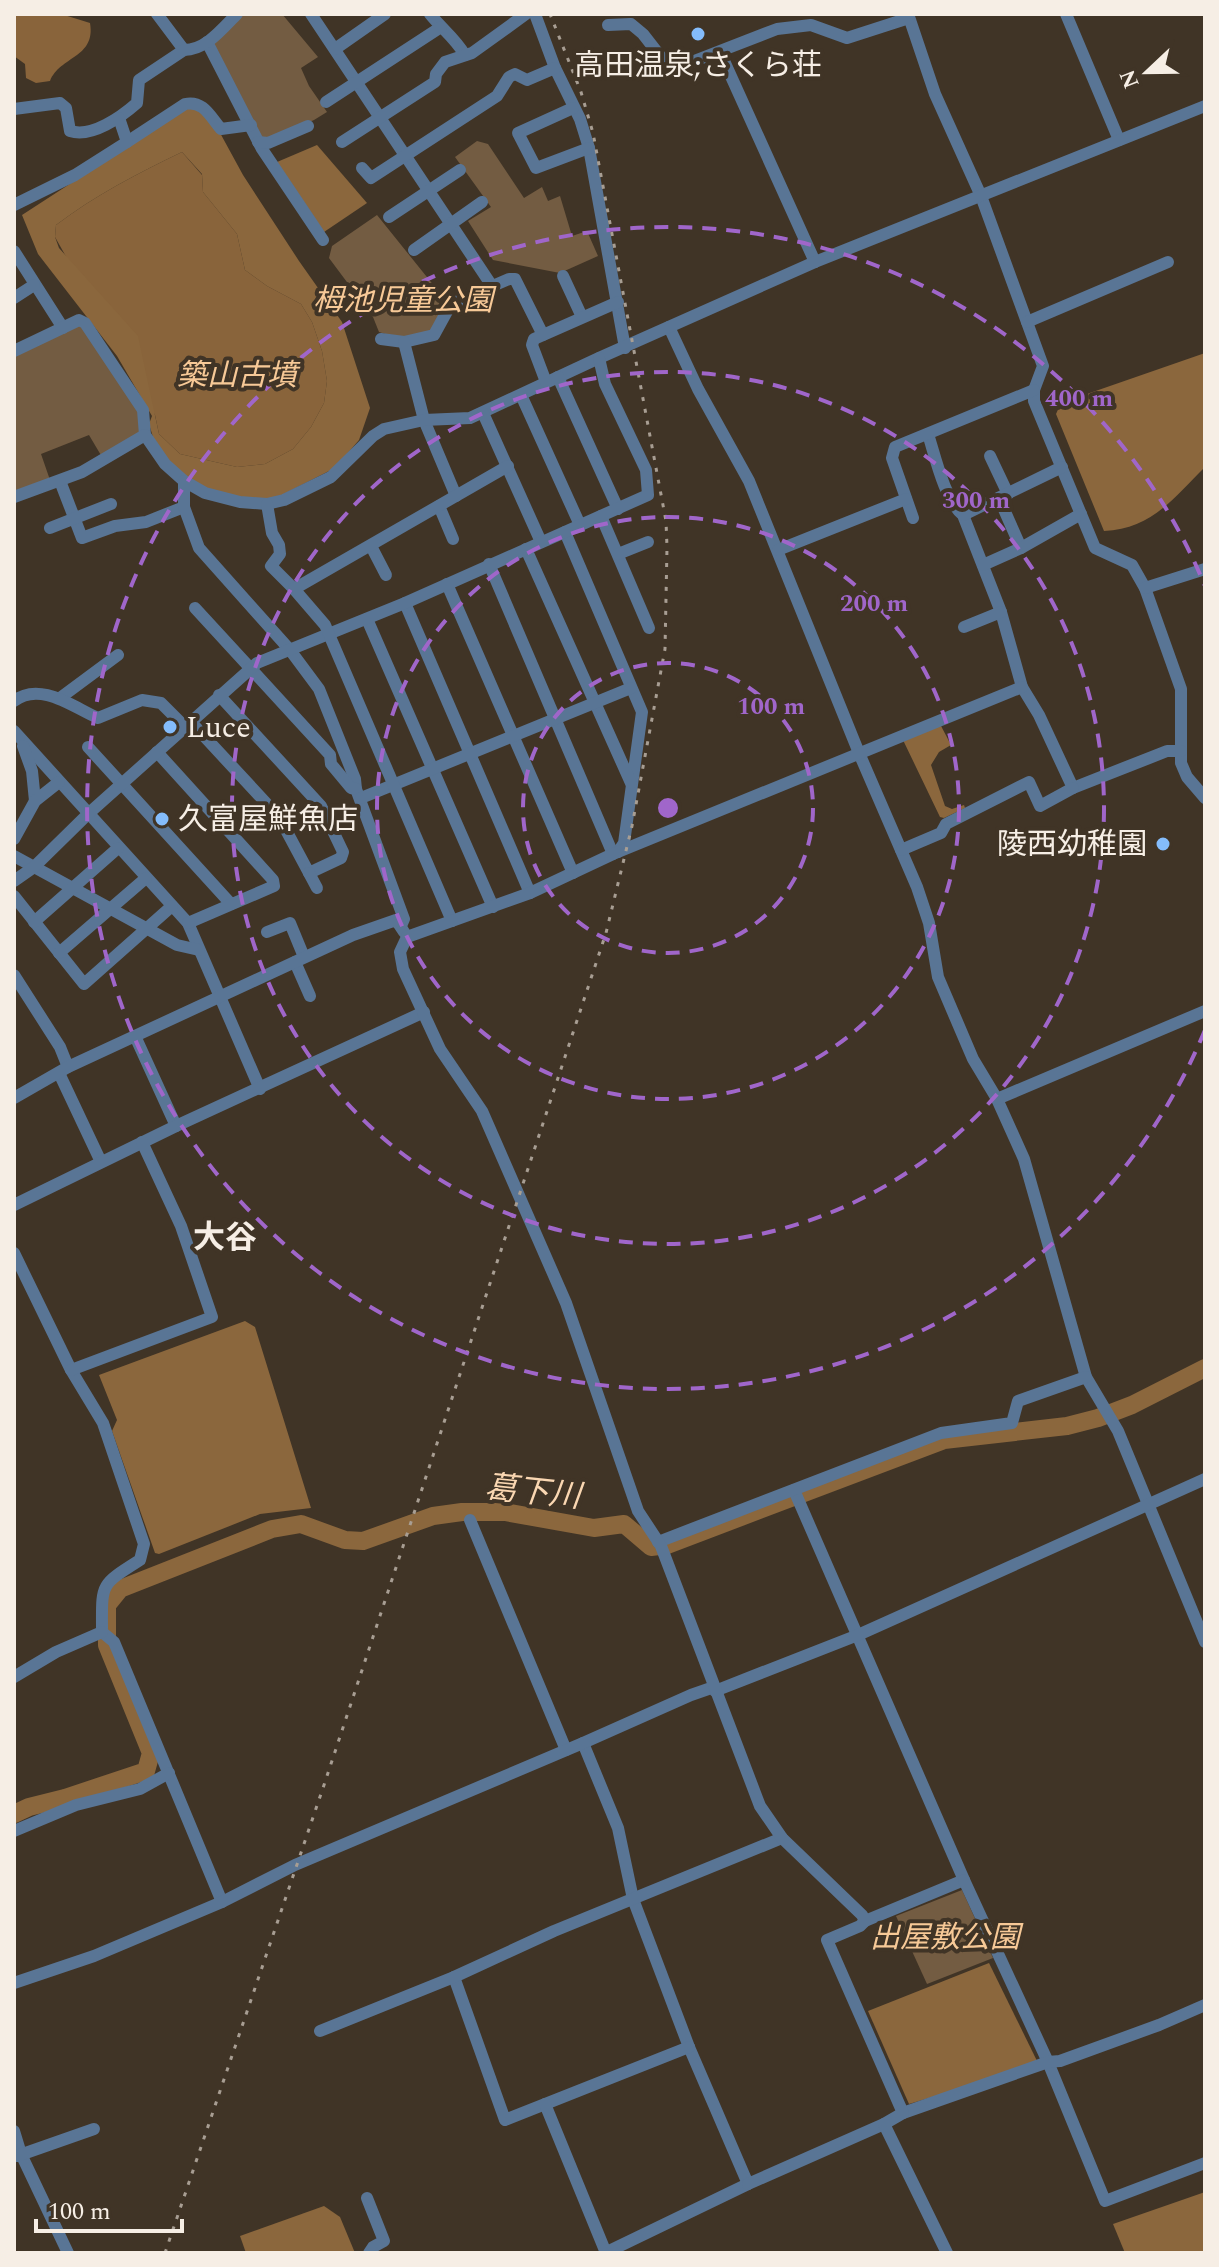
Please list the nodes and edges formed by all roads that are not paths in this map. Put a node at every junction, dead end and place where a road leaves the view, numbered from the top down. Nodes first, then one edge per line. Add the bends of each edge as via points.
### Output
1 (157, 14) edge
2 (237, 14) edge
3 (311, 14) edge
4 (385, 14) edge
5 (430, 14) edge
6 (526, 14) edge
7 (535, 14) edge
8 (1066, 14) edge
9 (908, 16) edge
10 (225, 19) edge
11 (608, 25) dead end
12 (441, 27) junction
13 (207, 42) junction
14 (335, 49) junction
15 (184, 50) junction
16 (720, 52) junction
17 (465, 55) junction
18 (555, 68) junction
19 (357, 82) junction
20 (326, 102) dead end
21 (1205, 106) edge
22 (573, 108) junction
23 (14, 109) edge
24 (381, 117) junction
25 (119, 118) junction
26 (251, 125) junction
27 (308, 126) dead end
28 (1119, 140) junction
29 (127, 142) junction
30 (258, 142) junction
31 (342, 142) dead end
32 (589, 148) junction
33 (406, 155) junction
34 (362, 168) dead end
35 (460, 170) dead end
36 (430, 190) junction
37 (981, 196) junction
38 (482, 202) dead end
39 (14, 205) edge
40 (389, 217) dead end
41 (452, 224) junction
42 (323, 240) dead end
43 (414, 250) dead end
44 (14, 251) edge
45 (815, 262) junction
46 (1168, 262) dead end
47 (563, 276) dead end
48 (34, 285) junction
49 (492, 286) junction
50 (14, 298) edge
51 (618, 302) junction
52 (582, 317) junction
53 (1027, 322) junction
54 (669, 327) junction
55 (63, 328) junction
56 (543, 335) junction
57 (381, 339) dead end
58 (404, 342) junction
59 (625, 348) junction
60 (14, 351) edge
61 (599, 358) junction
62 (552, 379) junction
63 (1034, 390) junction
64 (521, 395) junction
65 (483, 413) junction
66 (424, 420) junction
67 (928, 434) junction
68 (145, 435) junction
69 (990, 456) dead end
70 (508, 466) junction
71 (1062, 467) junction
72 (60, 481) junction
73 (184, 481) junction
74 (456, 496) junction
75 (1003, 496) junction
76 (14, 497) edge
77 (906, 499) junction
78 (111, 504) dead end
79 (267, 504) junction
80 (439, 506) junction
81 (184, 507) junction
82 (618, 509) junction
83 (1081, 514) junction
84 (963, 515) junction
85 (601, 516) junction
86 (75, 518) junction
87 (913, 518) dead end
88 (580, 525) junction
89 (50, 528) dead end
90 (565, 532) junction
91 (453, 539) dead end
92 (541, 542) junction
93 (648, 542) dead end
94 (371, 546) junction
95 (1021, 548) junction
96 (526, 549) junction
97 (778, 550) junction
98 (618, 554) junction
99 (489, 564) junction
100 (983, 565) junction
101 (1205, 569) edge
102 (386, 575) dead end
103 (447, 584) junction
104 (1145, 588) junction
105 (294, 589) junction
106 (405, 603) junction
107 (195, 608) dead end
108 (1001, 612) junction
109 (367, 619) junction
110 (964, 627) dead end
111 (649, 628) dead end
112 (329, 635) junction
113 (290, 650) junction
114 (118, 655) dead end
115 (250, 668) junction
116 (1022, 687) junction
117 (631, 688) junction
118 (219, 695) junction
119 (60, 698) junction
120 (14, 701) edge
121 (594, 701) junction
122 (555, 717) junction
123 (188, 724) junction
124 (513, 735) junction
125 (18, 736) edge
126 (88, 747) dead end
127 (1181, 751) junction
128 (157, 752) junction
129 (859, 753) junction
130 (470, 754) junction
131 (20, 760) edge
132 (433, 769) junction
133 (59, 782) junction
134 (631, 783) junction
135 (122, 784) junction
136 (394, 784) junction
137 (1073, 788) junction
138 (358, 794) junction
139 (1205, 798) edge
140 (35, 801) junction
141 (88, 814) junction
142 (14, 839) edge
143 (118, 848) junction
144 (901, 850) junction
145 (616, 853) junction
146 (14, 856) edge
147 (34, 867) junction
148 (309, 873) junction
149 (573, 873) junction
150 (146, 878) junction
151 (14, 881) edge
152 (71, 888) junction
153 (317, 888) dead end
154 (530, 893) junction
155 (14, 896) edge
156 (231, 904) junction
157 (172, 906) junction
158 (493, 907) junction
159 (108, 909) junction
160 (452, 921) junction
161 (34, 922) junction
162 (188, 923) junction
163 (147, 929) junction
164 (404, 931) junction
165 (267, 932) dead end
166 (199, 950) junction
167 (59, 953) junction
168 (300, 959) junction
169 (14, 975) edge
170 (310, 996) dead end
171 (220, 997) junction
172 (1205, 1011) edge
173 (424, 1012) junction
174 (135, 1036) junction
175 (64, 1070) junction
176 (260, 1089) junction
177 (14, 1098) edge
178 (997, 1099) junction
179 (176, 1126) junction
180 (142, 1142) junction
181 (101, 1162) junction
182 (14, 1205) edge
183 (14, 1253) edge
184 (18, 1274) edge
185 (71, 1370) junction
186 (1086, 1377) junction
187 (1205, 1479) edge
188 (794, 1490) junction
189 (1148, 1503) junction
190 (470, 1520) dead end
191 (658, 1542) junction
192 (102, 1632) junction
193 (858, 1635) junction
194 (1205, 1642) edge
195 (14, 1677) edge
196 (715, 1689) junction
197 (583, 1743) junction
198 (566, 1750) junction
199 (169, 1773) junction
200 (14, 1831) edge
201 (782, 1838) junction
202 (964, 1880) junction
203 (633, 1899) junction
204 (222, 1902) junction
205 (865, 1921) junction
206 (454, 1977) junction
207 (14, 1983) edge
208 (1205, 2005) edge
209 (320, 2031) dead end
210 (689, 2047) junction
211 (1048, 2062) junction
212 (545, 2104) junction
213 (903, 2113) junction
214 (884, 2124) junction
215 (94, 2129) dead end
216 (14, 2131) edge
217 (18, 2156) edge
218 (1205, 2163) edge
219 (748, 2184) junction
220 (367, 2198) dead end
221 (68, 2253) edge
222 (369, 2253) edge
223 (606, 2253) edge
224 (947, 2253) edge

1 - 15 street
2 - 10 street
3 - 14 street
4 - 14 street
5 - 12 street
6 - 17 street
7 - 18 street
8 - 28 street
9 - 16 street via 847,38 811,25 777,29
9 - 37 street via 935,94
10 - 13 street
11 - 16 street via 631,24 671,70
12 - 17 street
12 - 19 street
13 - 15 street
13 - 26 street
14 - 19 street
15 - 25 street via 139,80 137,103
16 - 45 street
17 - 24 street via 445,62 435,82
18 - 22 street
18 - 33 street via 527,80 509,77 497,96
19 - 20 street
19 - 24 street
21 - 28 street
22 - 32 street
22 - 32 street via 518,133 536,168
23 - 25 street via 60,103 70,131 79,134
24 - 31 street
24 - 33 street
25 - 29 street
26 - 29 street via 221,129 194,102
26 - 30 street
27 - 30 street via 268,143
28 - 37 street
29 - 39 street
30 - 42 street
32 - 51 street
33 - 34 street via 371,178
33 - 36 street
35 - 36 street
36 - 40 street
36 - 41 street
37 - 45 street
37 - 53 street
38 - 41 street
41 - 43 street
41 - 49 street
44 - 48 street
45 - 54 street
46 - 53 street
47 - 52 street
48 - 50 street
48 - 55 street
49 - 56 street via 515,279
49 - 58 street via 451,304 434,335
51 - 52 street
51 - 59 street
52 - 56 street
53 - 63 street via 1043,366
54 - 59 street
54 - 97 street via 749,481
55 - 60 street
55 - 68 street via 79,320 85,323 143,410
56 - 62 street via 532,345
57 - 58 street
58 - 66 street
59 - 61 street
61 - 62 street
61 - 82 street via 605,384 646,470 648,495
62 - 64 street
62 - 82 street
63 - 67 street
63 - 71 street
64 - 65 street
64 - 88 street
65 - 66 street
65 - 70 street
66 - 74 street
66 - 79 street via 384,429 331,477
67 - 77 street via 895,447 892,458
67 - 84 street via 956,510
68 - 72 street
68 - 73 street
69 - 75 street
70 - 74 street
70 - 92 street
71 - 75 street
71 - 83 street
72 - 76 street
72 - 86 street
73 - 79 street via 225,499
73 - 81 street
74 - 80 street
75 - 84 street
75 - 95 street
77 - 87 street
77 - 97 street
78 - 86 street
79 - 105 street via 280,554 271,566
80 - 91 street
80 - 94 street
81 - 86 street via 82,538
81 - 113 street via 199,548
82 - 85 street
83 - 95 street
83 - 104 street via 1095,548 1132,565
84 - 100 street
85 - 88 street
85 - 98 street
86 - 89 street
88 - 90 street
90 - 92 street
90 - 117 street
92 - 96 street
93 - 98 street
94 - 102 street
94 - 105 street
95 - 100 street
96 - 99 street
96 - 121 street
97 - 129 street
98 - 111 street
99 - 103 street
99 - 122 street
100 - 108 street
101 - 104 street
103 - 106 street
103 - 124 street
104 - 127 street via 1181,689
105 - 112 street
106 - 109 street
106 - 130 street
107 - 115 street
108 - 110 street
108 - 116 street
109 - 112 street
109 - 132 street
112 - 113 street
112 - 136 street
113 - 115 street
113 - 138 street via 319,689
114 - 119 street
115 - 118 street
115 - 138 street via 330,755 331,764
116 - 129 street
116 - 137 street
117 - 121 street
117 - 134 street via 642,712
118 - 123 street
118 - 148 street via 321,806 343,852 341,858
119 - 120 street via 24,694
119 - 123 street via 98,718 142,700 161,703
121 - 122 street
121 - 134 street
122 - 124 street
122 - 145 street
123 - 128 street
123 - 148 street via 279,817
124 - 130 street
124 - 149 street
125 - 131 street
125 - 133 street
126 - 135 street
127 - 137 street via 1167,751
127 - 139 street via 1187,777
128 - 135 street
128 - 156 street via 273,880 274,886
129 - 144 street
129 - 145 street
130 - 132 street
130 - 154 street
131 - 140 street via 35,784
132 - 136 street
132 - 158 street
133 - 140 street
133 - 141 street
134 - 145 street via 624,843
135 - 141 street
135 - 156 street
136 - 138 street
136 - 160 street
137 - 144 street via 1040,806 1029,782
138 - 164 street
140 - 142 street
141 - 143 street
141 - 147 street
143 - 150 street
143 - 152 street
144 - 178 street via 929,923 938,977 973,1059
145 - 149 street
146 - 147 street
147 - 151 street
147 - 152 street
148 - 153 street
149 - 154 street
150 - 157 street
150 - 159 street
152 - 159 street
152 - 161 street
154 - 158 street
155 - 161 street
156 - 162 street
157 - 162 street
157 - 163 street
158 - 160 street
159 - 163 street
159 - 167 street
160 - 164 street
161 - 167 street
162 - 166 street
163 - 166 street
163 - 167 street via 84,984
164 - 168 street via 396,920 389,920
164 - 173 street via 403,969
165 - 168 street via 290,923
166 - 171 street
168 - 170 street
168 - 171 street
169 - 175 street via 60,1047
171 - 174 street
171 - 176 street
172 - 178 street
173 - 176 street
173 - 191 street via 440,1049 482,1111 566,1303 638,1511
174 - 175 street
174 - 179 street
175 - 177 street
175 - 181 street
176 - 179 street
178 - 186 street via 1024,1159
179 - 180 street
180 - 181 street
180 - 185 street via 181,1226 212,1317
181 - 182 street
183 - 184 street
184 - 185 street
185 - 192 street via 103,1423 144,1544 140,1560 108,1581 102,1596
186 - 188 street via 1018,1401 1012,1423 941,1433
186 - 189 street via 1118,1431
187 - 189 street
188 - 191 street
188 - 193 street
189 - 193 street
189 - 194 street
190 - 198 street
191 - 196 street
192 - 195 street
192 - 199 street via 114,1642
193 - 196 street
193 - 202 street
196 - 197 street
196 - 201 street via 760,1806
197 - 198 street
197 - 203 street via 618,1828
198 - 204 street via 295,1865
199 - 200 street via 140,1789 76,1805
199 - 204 street
201 - 203 street
201 - 205 street
202 - 205 street
202 - 211 street
203 - 206 street
203 - 210 street
204 - 207 street
205 - 213 street via 827,1940
206 - 209 street
206 - 212 street via 505,2120
208 - 211 street
210 - 212 street
210 - 219 street
211 - 213 street
211 - 218 street via 1105,2201
212 - 223 street
213 - 214 street
214 - 219 street
214 - 224 street
215 - 217 street
216 - 217 street
217 - 221 street
219 - 223 street
220 - 222 street via 384,2241

